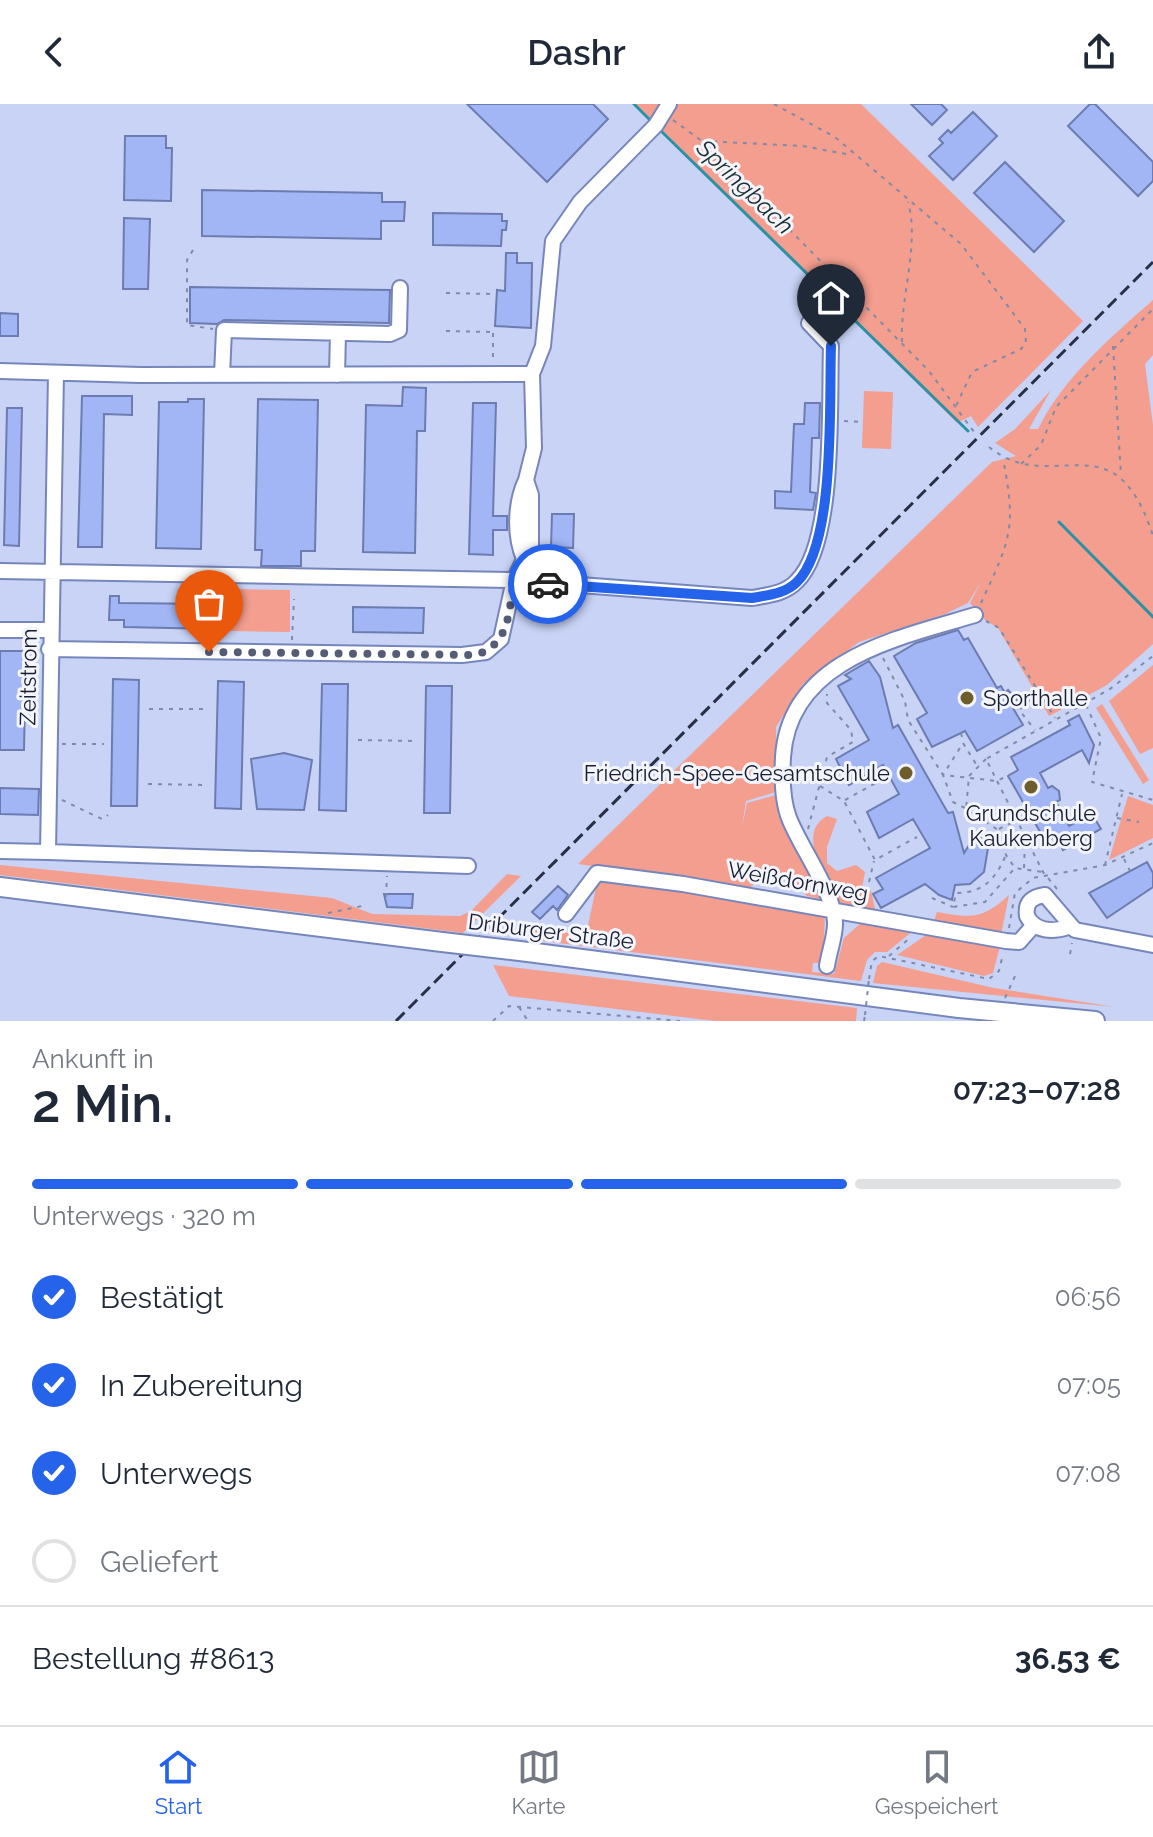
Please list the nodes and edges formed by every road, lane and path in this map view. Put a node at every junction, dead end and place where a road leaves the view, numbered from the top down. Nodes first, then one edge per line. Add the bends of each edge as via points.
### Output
1 (774, 104) edge
2 (660, 118) edge
3 (702, 141) junction
4 (853, 155) junction
5 (908, 201) junction
6 (193, 250) dead end
7 (400, 288) dead end
8 (446, 293) dead end
9 (493, 294) dead end
10 (1153, 309) edge
11 (809, 323) dead end
12 (224, 330) junction
13 (446, 331) dead end
14 (338, 333) junction
15 (902, 343) junction
16 (1113, 346) junction
17 (0, 371) edge
18 (56, 373) junction
19 (493, 374) junction
20 (532, 374) junction
21 (222, 375) junction
22 (337, 375) junction
23 (956, 407) junction
24 (828, 421) junction
25 (863, 422) dead end
26 (974, 432) dead end
27 (989, 447) dead end
28 (1003, 459) junction
29 (1021, 464) junction
30 (1121, 476) junction
31 (1153, 536) edge
32 (0, 571) edge
33 (51, 572) junction
34 (514, 580) junction
35 (294, 599) dead end
36 (975, 615) junction
37 (0, 630) edge
38 (50, 630) junction
39 (874, 646) junction
40 (49, 649) junction
41 (292, 653) junction
42 (1153, 656) edge
43 (826, 677) junction
44 (1038, 693) junction
45 (1086, 704) junction
46 (1016, 706) dead end
47 (149, 709) dead end
48 (208, 709) dead end
49 (1020, 710) junction
50 (1056, 719) junction
51 (1035, 731) junction
52 (961, 733) dead end
53 (358, 740) dead end
54 (416, 741) dead end
55 (49, 743) junction
56 (963, 743) junction
57 (104, 744) dead end
58 (986, 759) junction
59 (977, 766) junction
60 (1013, 773) dead end
61 (943, 775) junction
62 (969, 776) junction
63 (883, 779) dead end
64 (997, 781) junction
65 (148, 784) dead end
66 (206, 785) dead end
67 (819, 785) junction
68 (1123, 793) junction
69 (49, 799) junction
70 (1153, 800) edge
71 (844, 801) junction
72 (966, 809) junction
73 (108, 815) dead end
74 (1116, 818) junction
75 (1017, 820) junction
76 (1139, 822) dead end
77 (998, 830) junction
78 (1025, 835) junction
79 (917, 837) dead end
80 (1153, 843) edge
81 (0, 851) edge
82 (807, 851) junction
83 (48, 852) junction
84 (1006, 855) junction
85 (1124, 858) junction
86 (875, 860) junction
87 (387, 863) junction
88 (1105, 865) junction
89 (468, 866) dead end
90 (1015, 868) junction
91 (1024, 869) junction
92 (1130, 871) dead end
93 (1043, 872) junction
94 (1050, 876) junction
95 (869, 882) dead end
96 (0, 887) edge
97 (1057, 889) dead end
98 (386, 897) dead end
99 (932, 898) dead end
100 (362, 906) dead end
101 (953, 907) junction
102 (831, 910) junction
103 (326, 913) dead end
104 (566, 914) dead end
105 (1034, 925) junction
106 (925, 926) junction
107 (1068, 927) junction
108 (1006, 941) junction
109 (1153, 945) edge
110 (888, 957) junction
111 (827, 966) dead end
112 (1016, 974) dead end
113 (1009, 985) dead end
114 (518, 1006) junction
115 (643, 1016) junction
116 (493, 1021) edge
117 (528, 1021) edge
118 (646, 1021) edge
119 (680, 1021) edge
120 (864, 1021) edge
121 (1095, 1021) edge

1 - 4 path via 815,124
2 - 3 path
2 - 20 street via 580,202 553,241 543,346
3 - 4 path via 803,146
3 - 15 path
4 - 5 path
5 - 15 path via 913,234 901,311
5 - 23 path via 961,244 1025,329 1021,349 972,372
6 - 12 path via 187,260 187,325
7 - 14 street via 399,330
8 - 9 path
10 - 16 path
11 - 24 street via 831,346
12 - 14 street
12 - 21 street
13 - 19 path via 493,332
14 - 22 street
15 - 23 path
16 - 29 path via 1056,407 1041,445
16 - 30 path
17 - 18 street
18 - 21 street
18 - 33 street, Zeitstrom
19 - 20 street
19 - 22 street
20 - 34 street via 534,448 526,480 531,545
21 - 22 street
23 - 26 path
24 - 25 path
24 - 34 street via 825,507 815,551 797,582 778,594 752,598
27 - 28 path
28 - 29 path
28 - 36 path via 1011,526
29 - 30 path via 1088,465
30 - 31 path
32 - 33 street
33 - 34 street
33 - 38 street, Zeitstrom
34 - 41 street via 501,639 486,652
35 - 41 path
36 - 39 street
36 - 44 path via 999,628
37 - 38 street
38 - 40 street, Zeitstrom
39 - 43 street
39 - 61 path via 905,701 908,720
40 - 41 street
40 - 55 street, Zeitstrom
42 - 45 path
43 - 67 path via 827,703 851,730 853,742 827,757
43 - 82 street via 798,705 784,744 788,815
44 - 49 path
44 - 50 path
45 - 50 path
45 - 68 path via 1101,738 1092,782
46 - 49 path
47 - 48 path
49 - 51 path
50 - 51 path
51 - 58 path
52 - 56 path
53 - 54 path
55 - 57 path
55 - 69 street, Zeitstrom
56 - 59 path
56 - 61 path
58 - 59 path
58 - 64 path
59 - 62 path
60 - 64 path
61 - 62 path
61 - 72 path via 953,802
62 - 64 path
62 - 72 path
63 - 71 path
64 - 75 path
65 - 66 path
67 - 71 path
67 - 82 path
68 - 70 path
68 - 74 path
69 - 73 path via 61,799 102,819
69 - 83 street, Zeitstrom
71 - 86 path
72 - 77 path
74 - 76 path
74 - 88 path
75 - 77 path
75 - 78 path
77 - 84 path
78 - 91 path
78 - 93 path
79 - 86 path
80 - 85 path
81 - 83 street
82 - 102 street
83 - 87 street
84 - 90 path
84 - 101 path via 996,876 979,890 956,893
85 - 88 path
85 - 92 path
86 - 95 path
87 - 89 street
87 - 98 path
88 - 94 path
90 - 91 path
90 - 101 path via 985,902
91 - 93 path
93 - 94 path
94 - 97 path
94 - 108 path via 1033,878 1015,893
96 - 121 main road, Driburger Straße, bridge
99 - 101 path
100 - 103 path
102 - 104 street, Weißdornweg via 597,873
102 - 106 street, Weißdornweg
102 - 111 street via 836,922
105 - 107 street via 1055,931
105 - 107 street via 1027,916 1028,904 1045,895
105 - 108 street via 1019,942
106 - 108 street, Weißdornweg
106 - 110 path
107 - 109 street
108 - 110 path via 999,971 989,979
110 - 120 path, bridge via 872,961
112 - 113 path
114 - 115 path
114 - 116 path via 509,1006
114 - 117 path
115 - 118 path
115 - 119 path

